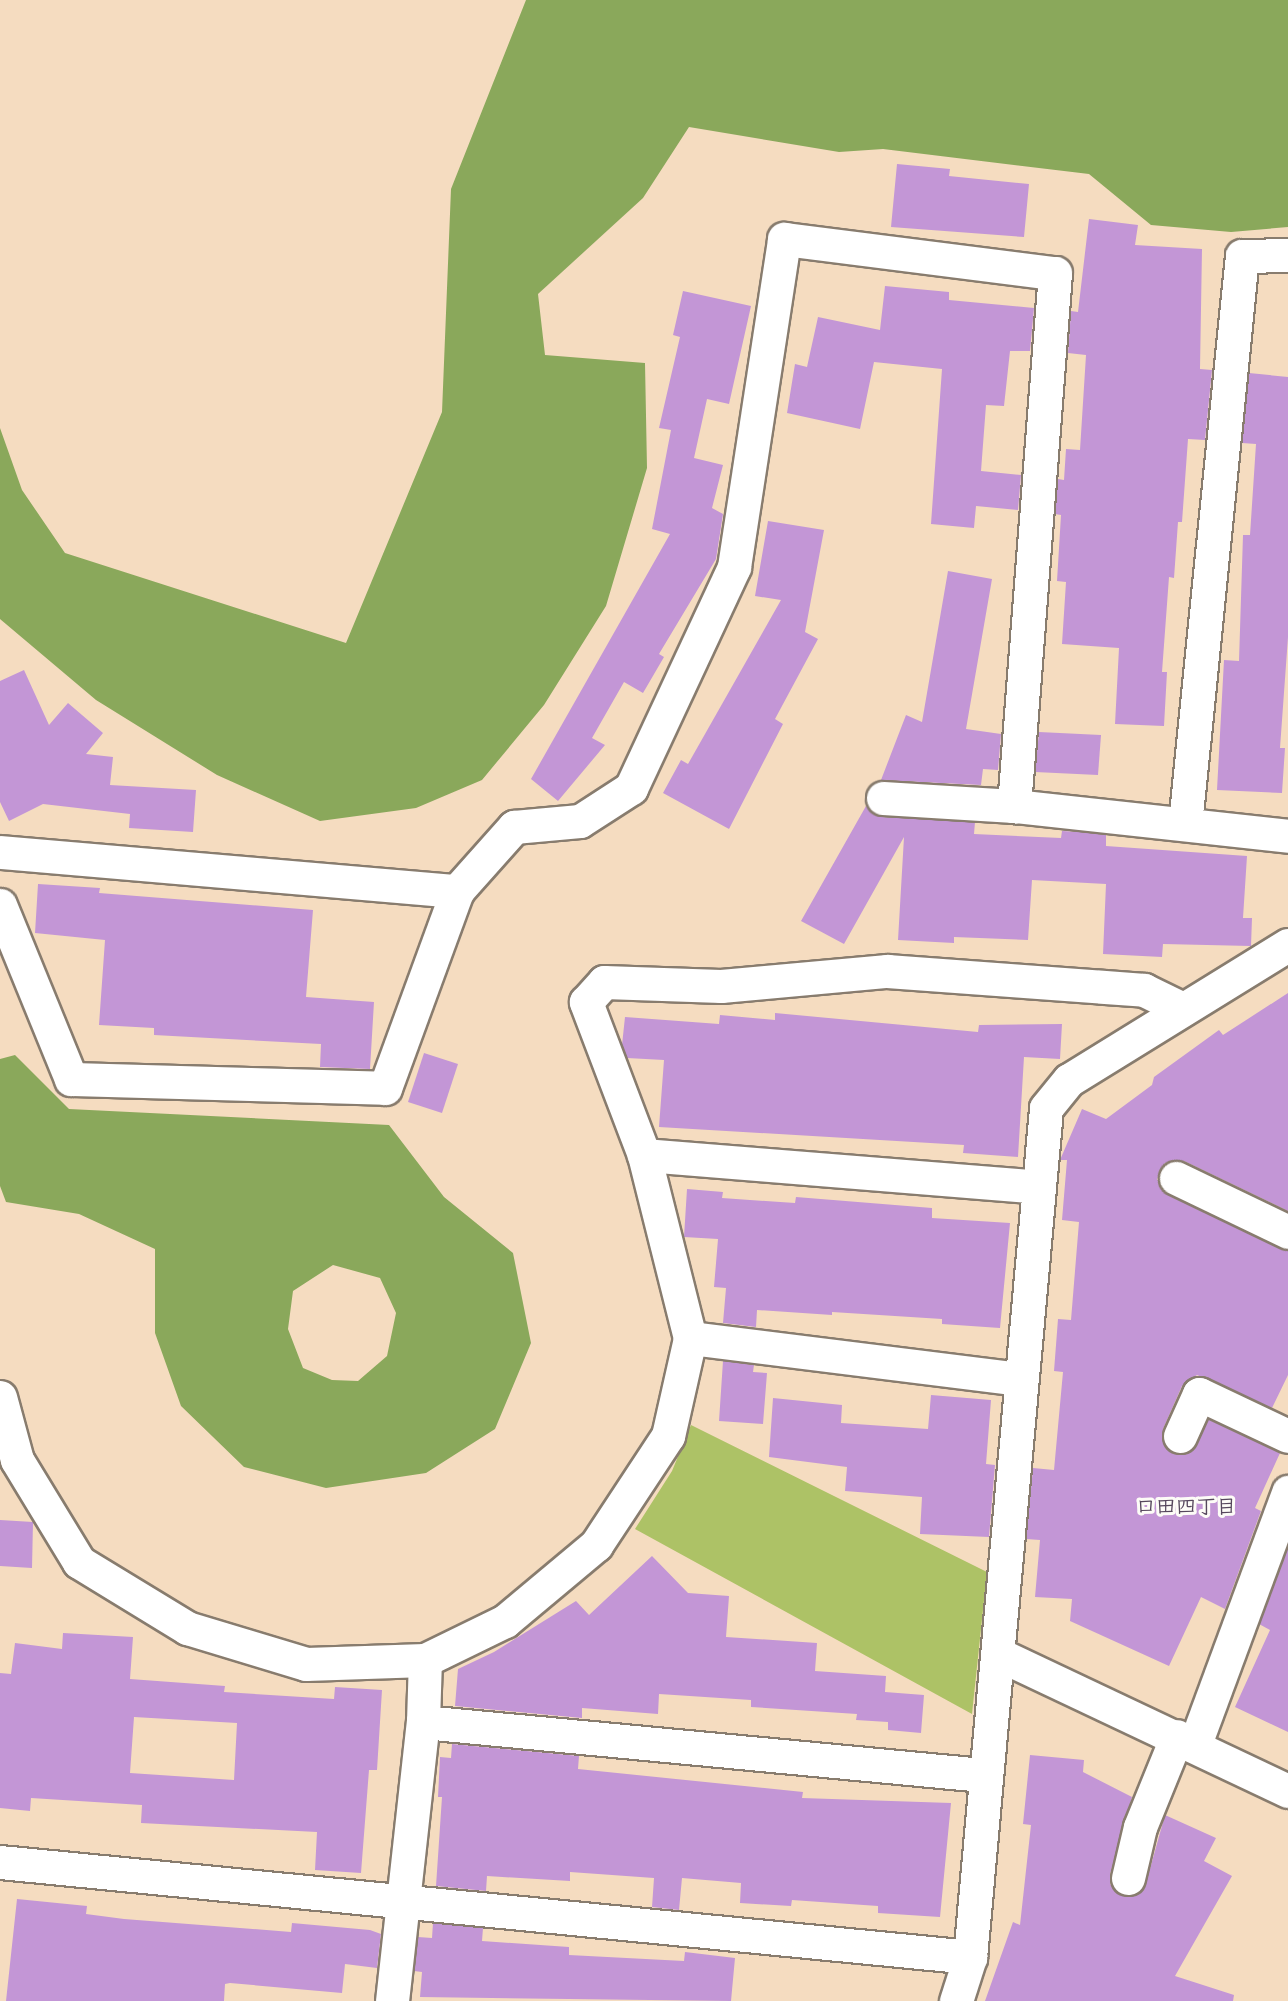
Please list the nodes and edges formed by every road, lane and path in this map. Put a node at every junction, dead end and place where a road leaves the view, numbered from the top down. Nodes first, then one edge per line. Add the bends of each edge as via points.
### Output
1 (1288, 255) edge
2 (883, 798) dead end
3 (1014, 806) junction
4 (1185, 824) junction
5 (1288, 836) edge
6 (0, 852) edge
7 (457, 891) junction
8 (0, 904) edge
9 (1288, 945) edge
10 (1183, 1009) junction
11 (644, 1155) junction
12 (1176, 1178) dead end
13 (1038, 1187) junction
14 (1288, 1232) edge
15 (690, 1338) junction
16 (1020, 1379) junction
17 (0, 1397) edge
18 (1180, 1436) dead end
19 (1288, 1436) edge
20 (9, 1466) edge
21 (1287, 1498) edge
22 (1000, 1654) junction
23 (425, 1660) junction
24 (423, 1722) junction
25 (1186, 1740) junction
26 (983, 1775) junction
27 (1288, 1791) edge
28 (0, 1862) edge
29 (1128, 1878) dead end
30 (402, 1901) junction
31 (970, 1957) junction
32 (392, 2001) edge
33 (956, 2001) edge

1 - 4 street via 1242,256
2 - 3 street
3 - 4 street
3 - 7 street via 1055,273 784,239 734,567 631,788 580,821 514,827
4 - 5 street
6 - 7 street
7 - 8 street via 385,1088 71,1079
9 - 10 street
10 - 11 street via 1143,990 887,971 721,986 604,982 586,1002
10 - 13 street via 1069,1080 1046,1108
11 - 13 street
11 - 15 street
12 - 14 street
13 - 16 street
15 - 16 street
15 - 23 street via 668,1436 596,1545 505,1620
16 - 22 street
17 - 20 street
18 - 19 street via 1199,1394
20 - 23 street via 79,1562 187,1628 306,1664
21 - 25 street
22 - 25 street
22 - 26 street
23 - 24 street
24 - 26 street
24 - 30 street
25 - 27 street
25 - 29 street via 1140,1827
26 - 31 street
28 - 30 street
30 - 31 street
30 - 32 street
31 - 33 street

